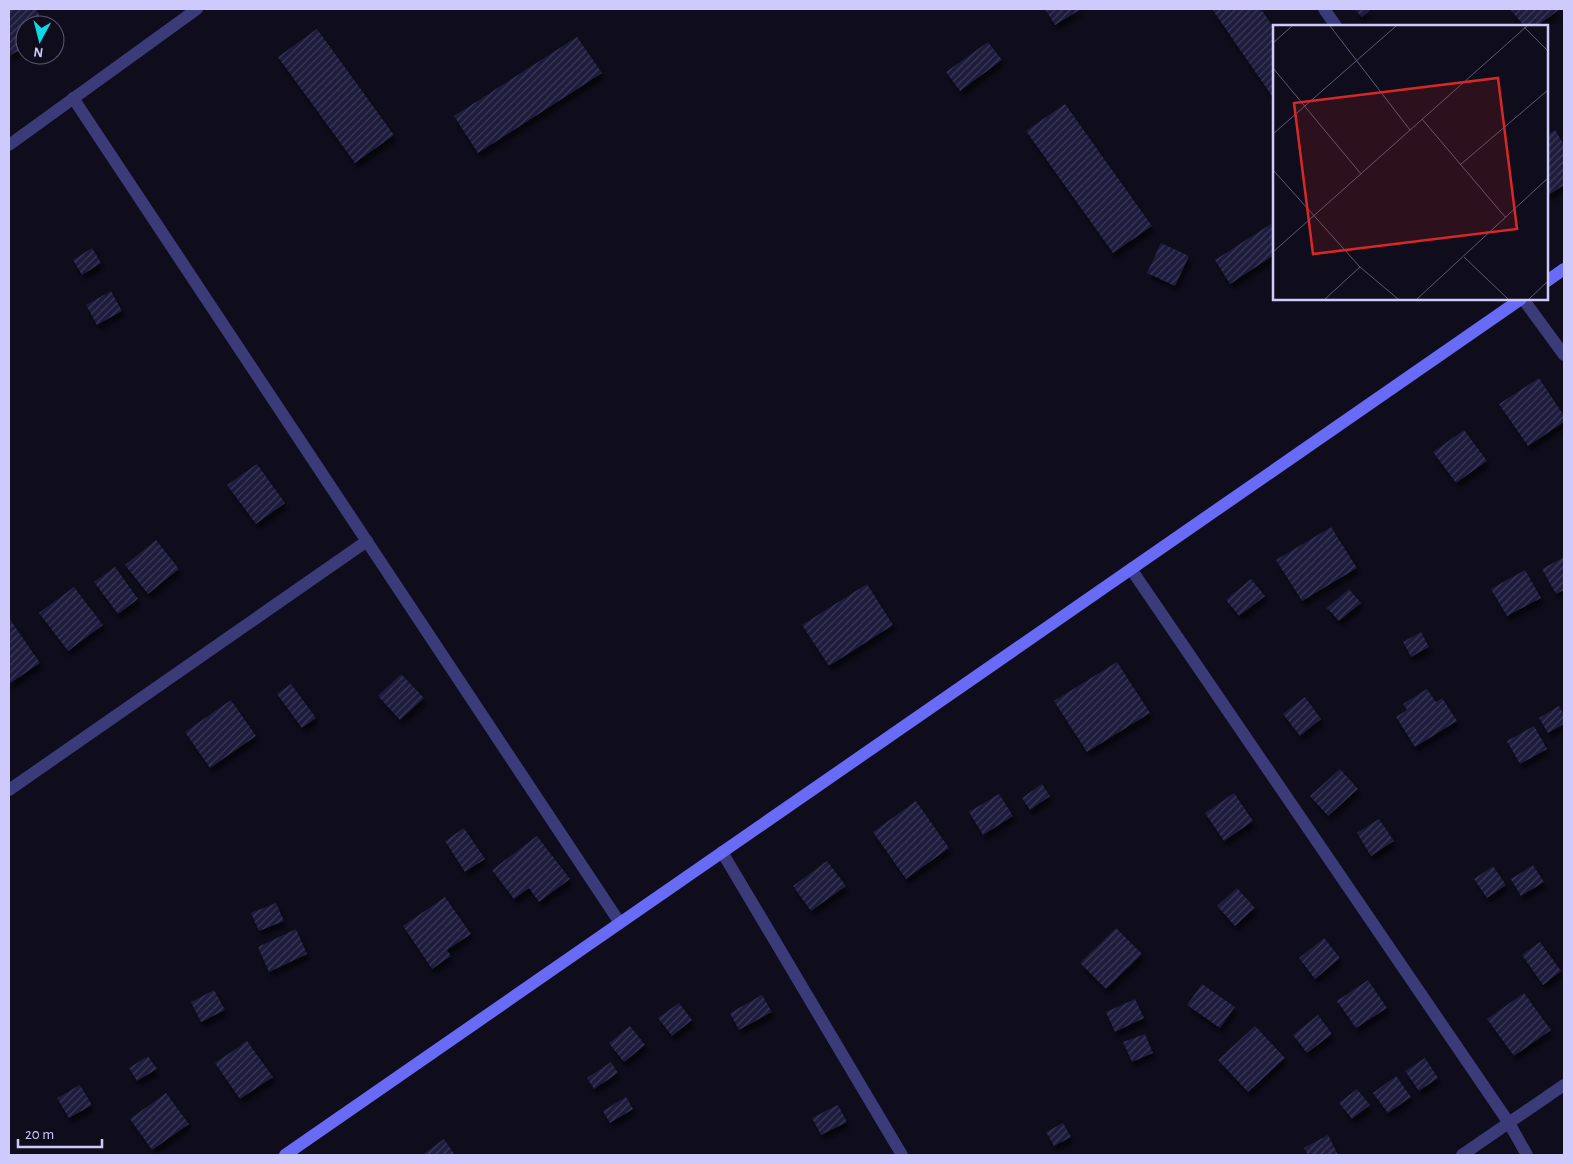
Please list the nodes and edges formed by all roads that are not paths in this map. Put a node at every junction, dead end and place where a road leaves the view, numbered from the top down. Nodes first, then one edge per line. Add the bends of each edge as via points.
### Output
1 (197, 9) edge
2 (1324, 9) edge
3 (1335, 25) edge
4 (73, 98) junction
5 (9, 146) edge
6 (1564, 268) edge
7 (1548, 280) edge
8 (1521, 300) edge
9 (1523, 300) edge
10 (1564, 355) edge
11 (367, 541) junction
12 (1131, 569) junction
13 (9, 790) edge
14 (722, 852) junction
15 (620, 923) junction
16 (1564, 1085) edge
17 (1509, 1123) junction
18 (285, 1155) edge
19 (902, 1155) edge
20 (1462, 1155) edge
21 (1527, 1155) edge

1 - 4 street
2 - 3 street
4 - 5 street
4 - 11 street
6 - 7 main road
8 - 12 main road
9 - 10 street
11 - 13 street
11 - 15 street
12 - 14 main road
12 - 17 street
14 - 15 main road
14 - 19 street
15 - 18 main road
16 - 17 street
17 - 20 street
17 - 21 street

